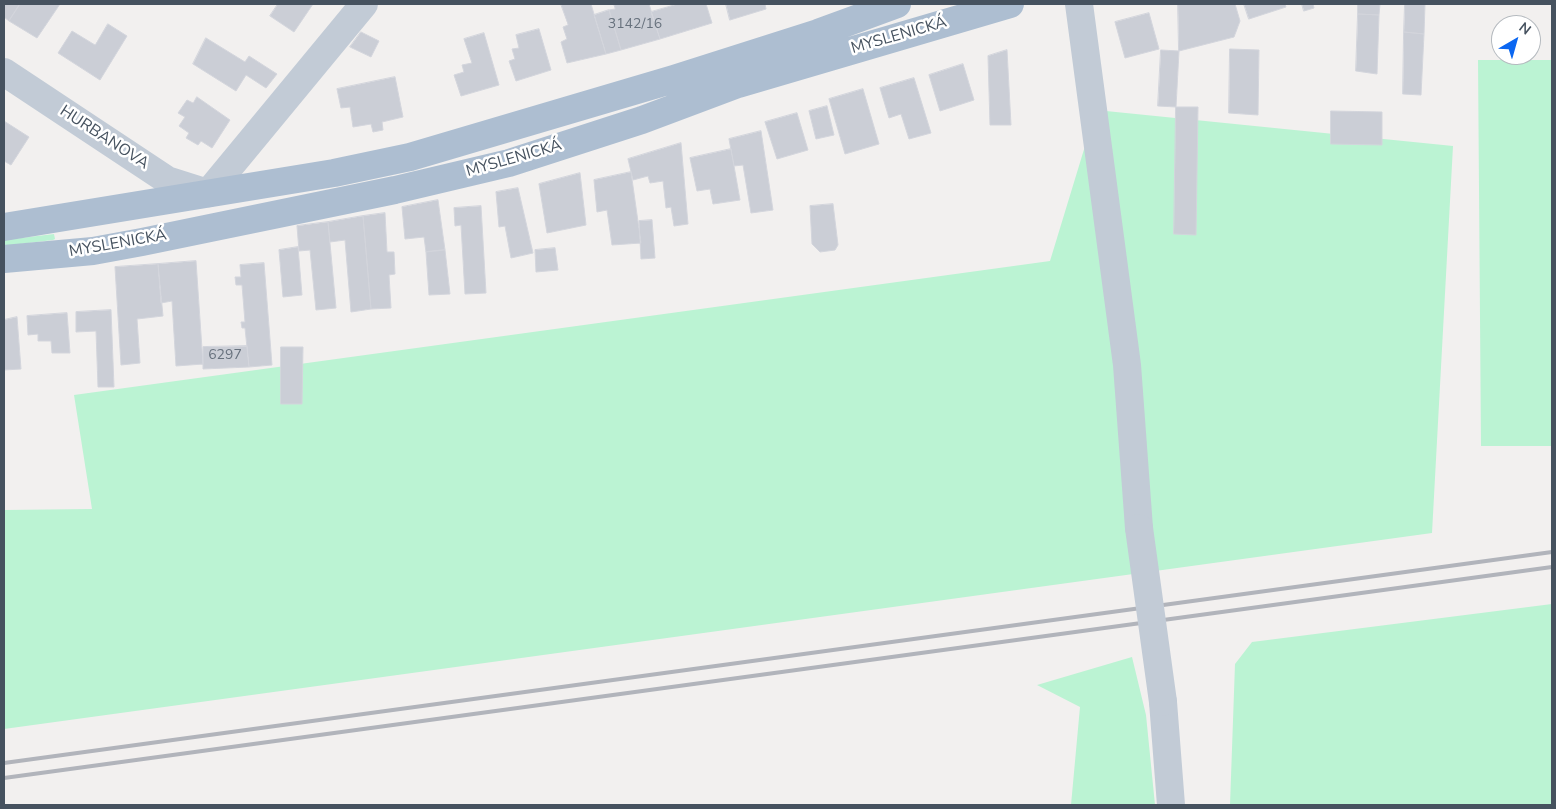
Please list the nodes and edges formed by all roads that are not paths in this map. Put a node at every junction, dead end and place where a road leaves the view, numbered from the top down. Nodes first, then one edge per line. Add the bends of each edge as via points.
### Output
1 (364, 4) edge
2 (897, 4) edge
3 (1010, 4) edge
4 (1080, 4) edge
5 (4, 72) edge
6 (208, 194) junction
7 (4, 226) edge
8 (4, 259) edge
9 (1171, 805) edge

1 - 6 street
2 - 6 main road, MYSLENICKÁ via 692,73 410,156 334,173
3 - 8 main road, MYSLENICKÁ via 738,84 642,120 509,163 142,242 93,251
4 - 9 street, bridge via 1126,365 1139,528 1163,702
5 - 6 street, HURBANOVA via 168,180
6 - 7 main road, MYSLENICKÁ

